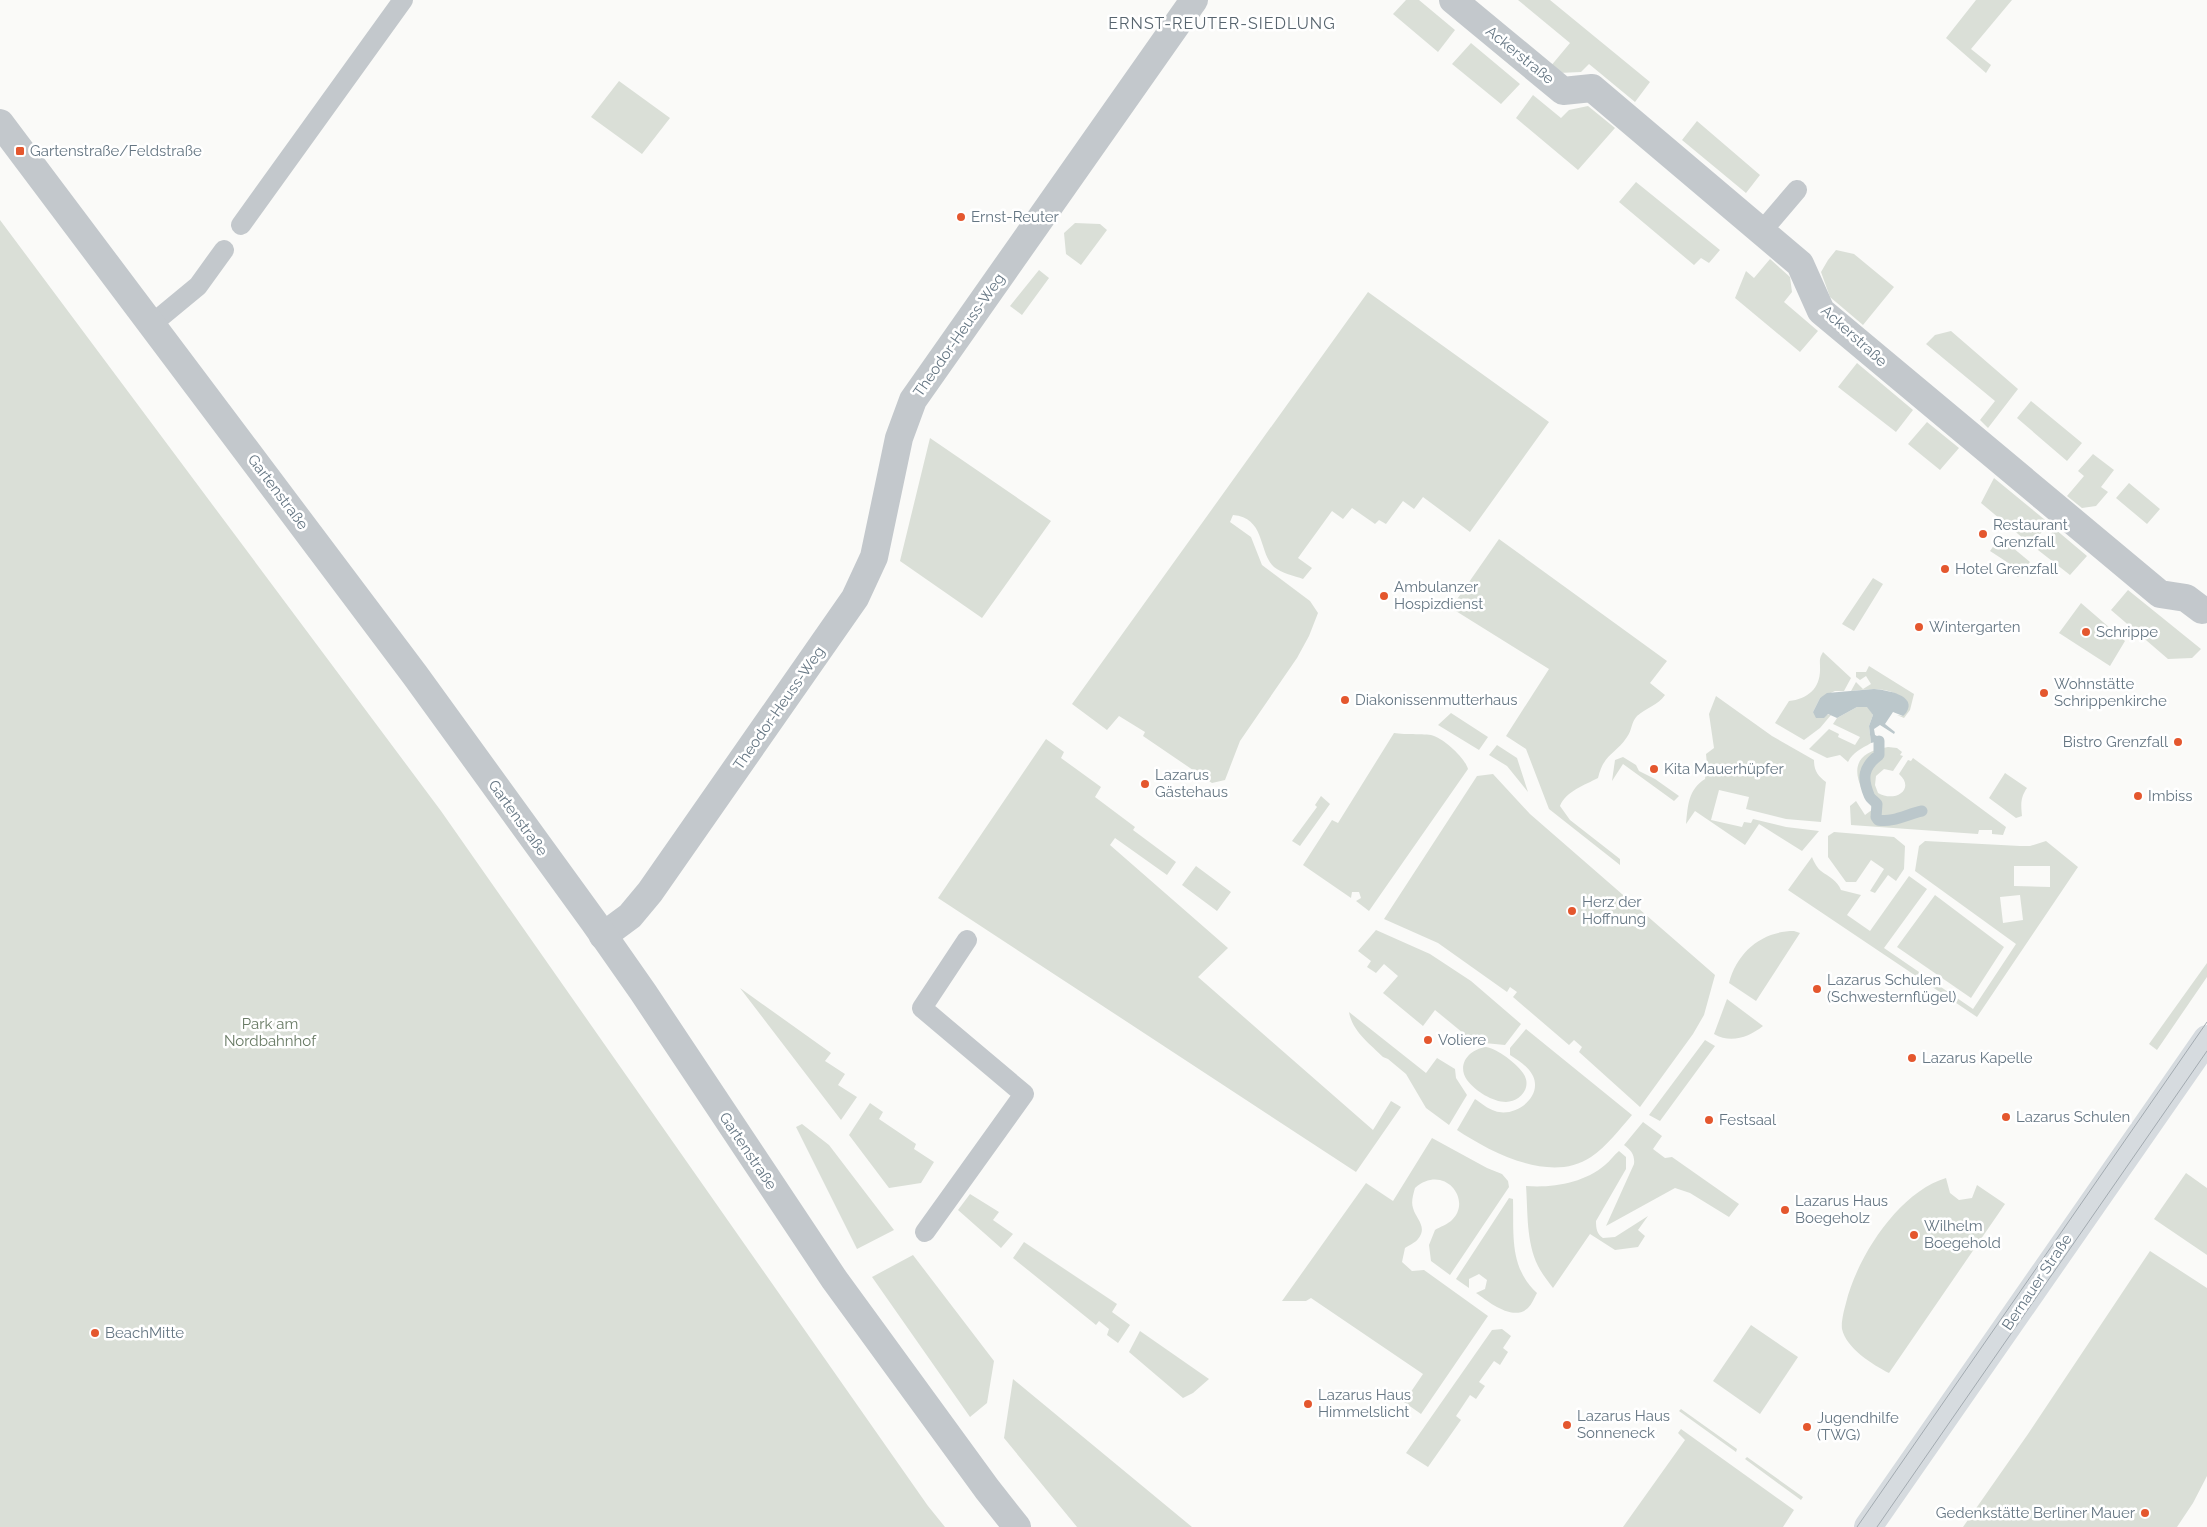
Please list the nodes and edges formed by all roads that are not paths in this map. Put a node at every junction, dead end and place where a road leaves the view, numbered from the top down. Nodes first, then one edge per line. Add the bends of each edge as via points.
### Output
1 (403, 0) edge
2 (1194, 0) edge
3 (1452, 0) edge
4 (0, 123) edge
5 (1797, 190) dead end
6 (241, 225) dead end
7 (1762, 231) junction
8 (224, 250) dead end
9 (152, 324) junction
10 (2202, 610) dead end
11 (603, 936) junction
12 (967, 940) dead end
13 (2207, 1038) edge
14 (925, 1232) dead end
15 (1017, 1527) edge
16 (1868, 1527) edge

1 - 6 lane
2 - 11 street, Theodor-Heuss-Weg via 914,400 899,438 874,557 855,598 650,892 630,916
3 - 7 street, Ackerstraße via 1563,91 1592,88
4 - 9 street, Gartenstraße
5 - 7 lane
7 - 10 street, Ackerstraße via 1800,264 1821,310 2160,594 2186,598
8 - 9 lane via 198,286
9 - 11 street, Gartenstraße via 415,675
11 - 15 street, Gartenstraße via 834,1279
12 - 14 lane via 922,1008 1024,1094
13 - 16 main road, Bernauer Straße

